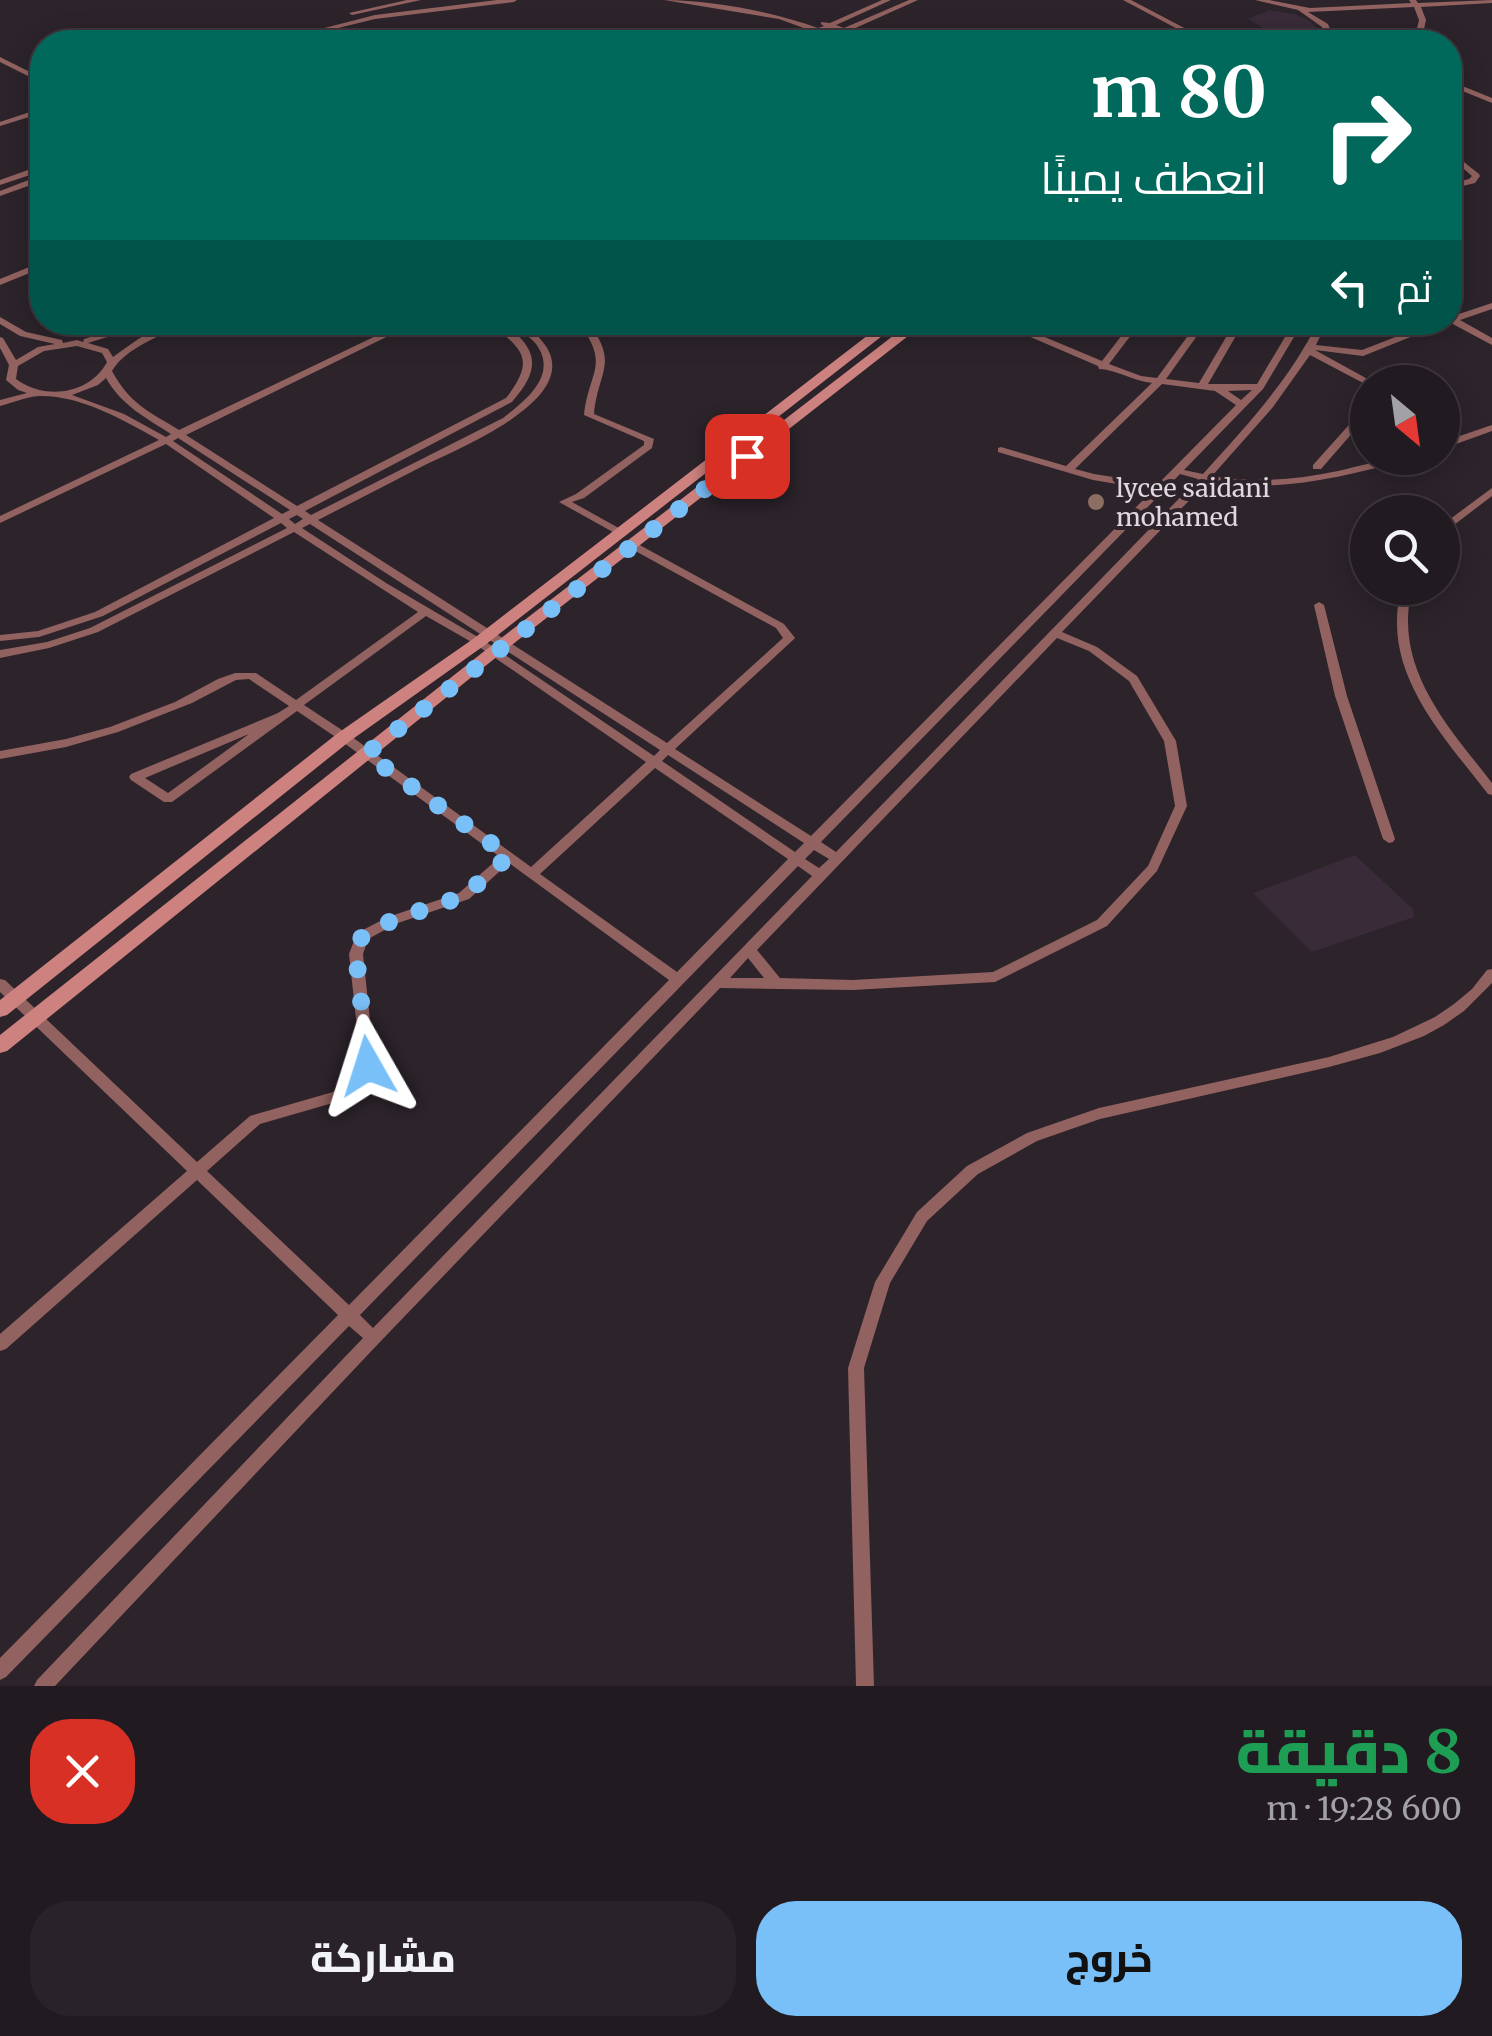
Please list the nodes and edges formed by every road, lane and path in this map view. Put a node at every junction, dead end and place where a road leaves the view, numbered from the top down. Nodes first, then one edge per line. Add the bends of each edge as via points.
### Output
1 (418, 0) edge
2 (514, 0) edge
3 (667, 0) edge
4 (729, 0) edge
5 (888, 0) edge
6 (915, 0) edge
7 (1126, 0) edge
8 (1138, 0) edge
9 (1258, 0) edge
10 (1492, 0) edge
11 (1414, 2) edge
12 (1301, 10) junction
13 (830, 25) junction
14 (291, 30) edge
15 (322, 30) edge
16 (819, 30) joint
17 (847, 30) joint
18 (1184, 30) edge
19 (1194, 30) edge
20 (1327, 30) edge
21 (1422, 30) edge
22 (0, 58) edge
23 (30, 74) edge
24 (1462, 87) edge
25 (1492, 100) edge
26 (30, 111) edge
27 (0, 120) edge
28 (1462, 164) edge
29 (30, 172) edge
30 (1, 181) edge
31 (1462, 182) edge
32 (30, 183) edge
33 (0, 194) edge
34 (30, 270) edge
35 (0, 282) edge
36 (1492, 306) edge
37 (1462, 316) edge
38 (0, 320) edge
39 (1462, 327) edge
40 (105, 335) edge
41 (154, 335) edge
42 (385, 335) edge
43 (509, 335) edge
44 (533, 335) edge
45 (595, 335) edge
46 (878, 335) edge
47 (902, 335) edge
48 (1029, 335) edge
49 (1126, 335) edge
50 (1193, 335) edge
51 (1232, 335) edge
52 (1291, 335) edge
53 (1317, 335) edge
54 (1410, 335) edge
55 (0, 340) edge
56 (1492, 342) edge
57 (72, 344) junction
58 (1311, 349) junction
59 (110, 367) junction
60 (1102, 367) junction
61 (12, 370) junction
62 (1350, 372) edge
63 (0, 382) edge
64 (1158, 383) junction
65 (1201, 387) junction
66 (1260, 387) junction
67 (1218, 388) junction
68 (37, 393) junction
69 (58, 394) junction
70 (0, 404) edge
71 (1242, 405) junction
72 (1492, 428) edge
73 (1350, 429) edge
74 (170, 437) junction
75 (1460, 440) edge
76 (1001, 450) dead end
77 (1316, 466) dead end
78 (1068, 470) junction
79 (1178, 471) junction
80 (1350, 472) edge
81 (1204, 480) junction
82 (1162, 488) junction
83 (1490, 496) edge
84 (294, 512) junction
85 (281, 518) junction
86 (1460, 518) edge
87 (307, 519) junction
88 (0, 520) edge
89 (293, 526) junction
90 (626, 539) junction
91 (1319, 605) dead end
92 (1404, 605) edge
93 (425, 612) junction
94 (1055, 633) junction
95 (0, 638) edge
96 (491, 643) junction
97 (0, 654) edge
98 (296, 706) junction
99 (282, 716) junction
100 (344, 737) junction
101 (670, 751) junction
102 (366, 754) junction
103 (0, 755) edge
104 (656, 763) junction
105 (1492, 790) edge
106 (1389, 840) dead end
107 (812, 844) junction
108 (509, 856) junction
109 (836, 858) junction
110 (797, 860) junction
111 (533, 873) junction
112 (820, 875) junction
113 (749, 950) junction
114 (1492, 974) edge
115 (679, 980) junction
116 (717, 983) junction
117 (0, 984) edge
118 (776, 984) junction
119 (15, 998) junction
120 (0, 1010) edge
121 (36, 1018) junction
122 (0, 1046) edge
123 (197, 1169) junction
124 (348, 1318) junction
125 (373, 1338) junction
126 (0, 1344) edge
127 (0, 1671) edge
128 (43, 1686) edge
129 (864, 1686) edge

1 - 14 street
2 - 15 street
3 - 16 street via 734,8
4 - 13 street
5 - 13 street
6 - 17 street
7 - 18 street
8 - 19 street
9 - 12 street
10 - 11 street
11 - 12 street
11 - 21 street
12 - 20 street
13 - 16 street
13 - 17 street
22 - 23 street
24 - 25 street
26 - 27 street
28 - 31 street via 1476,176
29 - 30 street
32 - 33 street
34 - 35 street
36 - 37 street
38 - 57 street via 22,334
39 - 56 street
40 - 57 street
41 - 59 street
42 - 74 street
43 - 84 street via 530,361 525,382 509,400
44 - 87 street via 548,351 550,373 535,399 506,420
45 - 90 street via 603,373 589,401 590,416 649,439 649,446 564,502
46 - 90 street
47 - 90 street
48 - 60 street
49 - 60 street
50 - 64 street
51 - 65 street
52 - 66 street
53 - 58 street
54 - 58 street via 1363,352
55 - 61 street
57 - 59 street via 98,347
57 - 61 street via 30,353
58 - 62 street
58 - 81 street
59 - 69 street via 88,386
59 - 74 street via 124,398
60 - 64 street
61 - 63 street
61 - 68 street via 20,388
64 - 65 street
64 - 78 street
65 - 67 street
66 - 67 street
66 - 71 street
67 - 71 street
68 - 69 street
68 - 70 street
69 - 74 street
71 - 79 street
72 - 75 street
73 - 77 street
74 - 84 street
74 - 85 street
74 - 88 street
76 - 78 street
78 - 82 street
79 - 81 street
79 - 82 street
80 - 81 street via 1246,487
81 - 94 street
82 - 107 street
83 - 86 street
84 - 85 street
84 - 87 street
85 - 89 street
85 - 95 street via 100,614 39,634
87 - 89 street
87 - 96 street
89 - 93 street
89 - 97 street via 94,630
90 - 96 street
90 - 101 street via 788,633 783,646
91 - 106 street
92 - 105 street via 1406,662 1422,700
93 - 96 street
93 - 98 street
94 - 109 street
94 - 118 street via 1093,649 1133,679 1170,741 1181,806 1153,868 1102,923 996,976
96 - 100 street
96 - 101 street
96 - 102 street
96 - 104 street
98 - 99 street
98 - 100 street
98 - 103 street via 252,676 238,674 127,726
99 - 99 street via 246,731 135,777 168,799
100 - 102 street
100 - 119 street
101 - 104 street
101 - 107 street
102 - 108 street
102 - 121 street
104 - 110 street
104 - 111 street
107 - 109 street
107 - 110 street
108 - 111 street
108 - 123 street via 464,896 362,936 356,954 368,1066 338,1096 255,1120
109 - 112 street
110 - 112 street
110 - 115 street
111 - 115 street
112 - 113 street
113 - 116 street
113 - 118 street
114 - 129 street via 1458,1008 1404,1040 1047,1128 975,1166 924,1213 878,1287 856,1368
115 - 124 street
116 - 118 street
116 - 125 street
117 - 119 street
119 - 120 street
119 - 121 street
121 - 122 street
121 - 123 street
123 - 124 street
123 - 126 street
124 - 125 street
124 - 127 street
125 - 128 street

